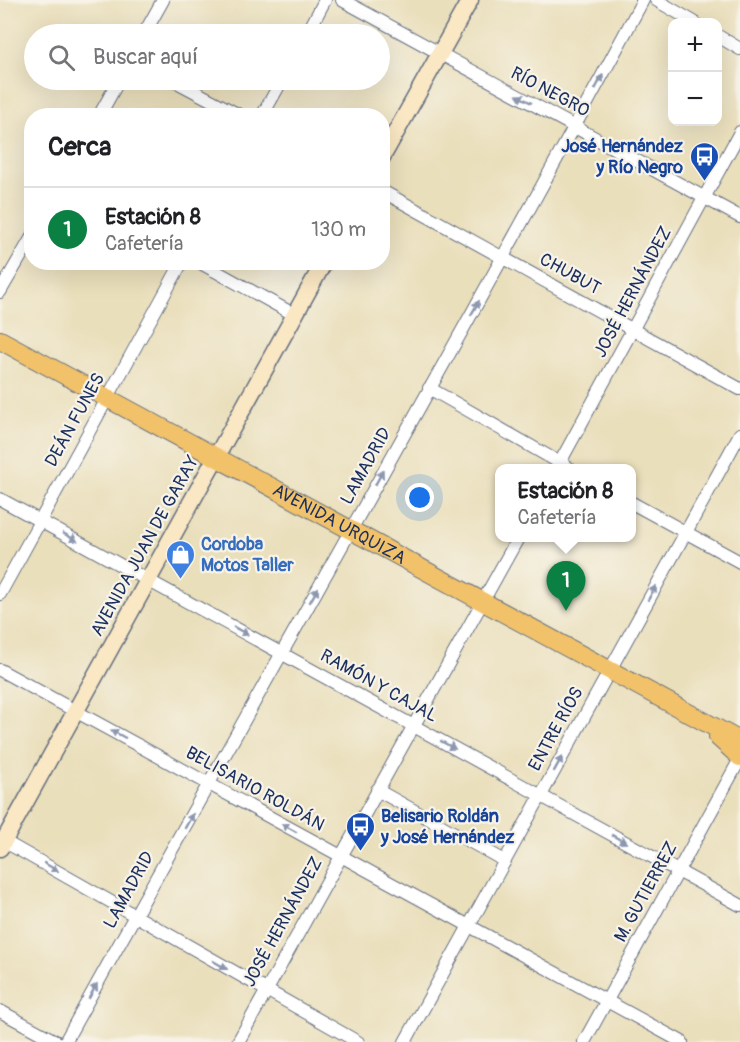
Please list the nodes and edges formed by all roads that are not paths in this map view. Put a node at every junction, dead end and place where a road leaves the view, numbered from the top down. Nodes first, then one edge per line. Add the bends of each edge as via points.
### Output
1 (163, 0) edge
2 (326, 0) edge
3 (342, 0) edge
4 (470, 0) edge
5 (643, 0) edge
6 (656, 0) edge
7 (687, 18) edge
8 (150, 24) edge
9 (313, 24) edge
10 (386, 24) edge
11 (390, 26) edge
12 (722, 39) edge
13 (740, 49) edge
14 (440, 54) junction
15 (113, 90) edge
16 (192, 90) edge
17 (276, 90) edge
18 (103, 108) edge
19 (226, 108) edge
20 (266, 108) edge
21 (575, 126) junction
22 (740, 132) edge
23 (390, 144) edge
24 (390, 195) edge
25 (704, 196) junction
26 (740, 217) edge
27 (24, 251) edge
28 (504, 258) junction
29 (178, 270) edge
30 (213, 270) edge
31 (320, 270) edge
32 (0, 292) edge
33 (295, 315) junction
34 (633, 330) junction
35 (0, 340) edge
36 (429, 388) junction
37 (740, 389) edge
38 (108, 398) junction
39 (740, 434) edge
40 (217, 457) junction
41 (557, 464) edge
42 (564, 464) edge
43 (0, 499) edge
44 (636, 505) edge
45 (40, 521) junction
46 (351, 530) junction
47 (686, 533) junction
48 (515, 542) edge
49 (740, 562) edge
50 (148, 580) junction
51 (0, 594) edge
52 (482, 602) junction
53 (281, 653) junction
54 (0, 670) edge
55 (609, 671) junction
56 (677, 708) junction
57 (76, 712) junction
58 (412, 725) junction
59 (740, 741) edge
60 (740, 758) edge
61 (210, 784) junction
62 (377, 790) junction
63 (540, 795) junction
64 (1, 842) edge
65 (340, 856) junction
66 (505, 861) junction
67 (679, 871) junction
68 (740, 905) edge
69 (135, 915) junction
70 (468, 926) junction
71 (266, 991) junction
72 (607, 1001) junction
73 (0, 1011) edge
74 (57, 1042) edge
75 (65, 1042) edge
76 (238, 1042) edge
77 (358, 1042) edge
78 (405, 1042) edge
79 (584, 1042) edge
80 (682, 1042) edge

1 - 8 street
2 - 9 street
3 - 10 street, RÍO NEGRO
4 - 14 street
21 -> 5 street, LAMADRID
6 - 7 street
11 - 14 street, RÍO NEGRO
12 - 13 street
21 -> 14 street, RÍO NEGRO
14 - 23 street
15 - 18 street
16 - 19 street
17 - 20 street
21 - 25 street, RÍO NEGRO
21 - 28 street, LAMADRID
22 - 25 street, JOSÉ HERNÁNDEZ
24 - 28 street, CHUBUT
25 - 26 street, RÍO NEGRO
25 - 34 street, JOSÉ HERNÁNDEZ
27 - 32 street
28 - 34 street, CHUBUT
36 -> 28 street, LAMADRID
29 - 38 street, DEÁN FUNES
30 - 33 street
31 - 33 street, AVENIDA JUAN DE GARAY
33 - 40 street, AVENIDA JUAN DE GARAY
34 - 37 street, CHUBUT
34 - 42 street, JOSÉ HERNÁNDEZ
35 - 38 main road, AVENIDA URQUIZA
36 - 41 street
46 -> 36 street, LAMADRID
38 - 40 main road, AVENIDA URQUIZA
38 - 45 street, DEÁN FUNES
39 - 47 street, ENTRE RÍOS
40 - 46 main road, AVENIDA URQUIZA
40 - 50 street, AVENIDA JUAN DE GARAY
43 - 45 street, RAMÓN Y CAJAL
44 - 47 street
45 -> 50 street, RAMÓN Y CAJAL
45 - 51 street, DEÁN FUNES
46 - 52 main road, AVENIDA URQUIZA
53 -> 46 street, LAMADRID
47 - 49 street
55 -> 47 street, ENTRE RÍOS
48 - 52 street, JOSÉ HERNÁNDEZ
50 -> 53 street, RAMÓN Y CAJAL
50 - 57 street, AVENIDA JUAN DE GARAY
52 - 55 main road, AVENIDA URQUIZA
52 - 58 street, JOSÉ HERNÁNDEZ
53 - 58 street, RAMÓN Y CAJAL
53 - 61 street, LAMADRID
54 - 57 street, BELISARIO ROLDÁN
55 - 56 main road, AVENIDA URQUIZA
63 -> 55 street, ENTRE RÍOS
56 - 59 main road, AVENIDA URQUIZA
56 - 60 main road, AVENIDA URQUIZA via 726,743
61 -> 57 street, BELISARIO ROLDÁN
57 - 64 street, AVENIDA JUAN DE GARAY
58 - 62 street, JOSÉ HERNÁNDEZ
58 -> 63 street, RAMÓN Y CAJAL
60 - 67 street, M. GUTIERREZ
65 -> 61 street, BELISARIO ROLDÁN
69 -> 61 street, LAMADRID
62 - 65 street, JOSÉ HERNÁNDEZ
62 - 66 street
63 - 66 street, ENTRE RÍOS
63 -> 67 street, RAMÓN Y CAJAL
64 -> 69 street
65 - 70 street, BELISARIO ROLDÁN
65 - 71 street, JOSÉ HERNÁNDEZ
66 - 70 street, ENTRE RÍOS
67 - 68 street, RAMÓN Y CAJAL
67 - 72 street, M. GUTIERREZ
69 -> 71 street
75 -> 69 street, LAMADRID
70 - 72 street, BELISARIO ROLDÁN
70 - 78 street, ENTRE RÍOS
71 - 76 street, JOSÉ HERNÁNDEZ
71 - 77 street
72 - 79 street, M. GUTIERREZ
72 - 80 street, BELISARIO ROLDÁN
73 - 74 street

